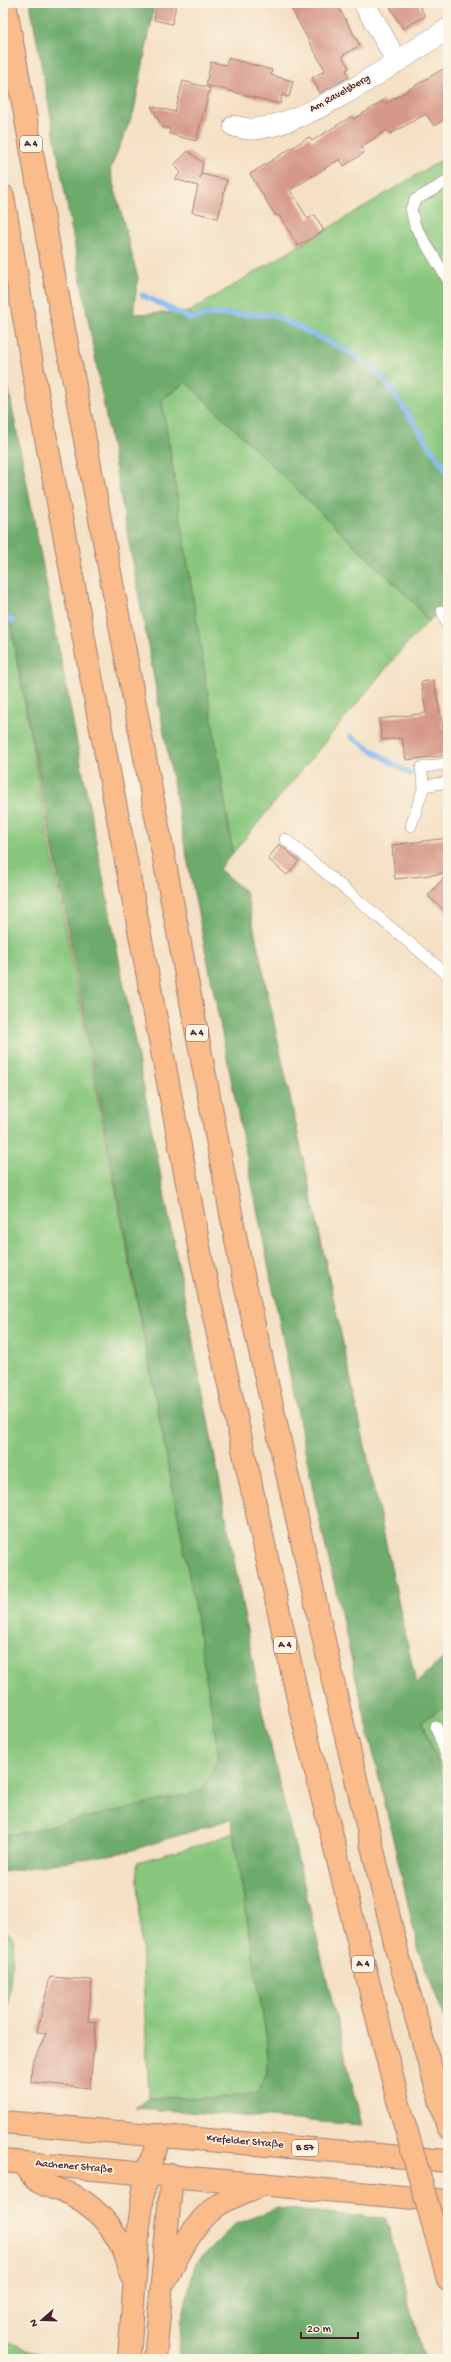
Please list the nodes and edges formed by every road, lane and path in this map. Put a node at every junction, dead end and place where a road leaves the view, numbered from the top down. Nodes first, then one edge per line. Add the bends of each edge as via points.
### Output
1 (5, 3) edge
2 (364, 3) edge
3 (448, 29) edge
4 (397, 61) junction
5 (234, 126) dead end
6 (448, 181) edge
7 (3, 196) edge
8 (448, 280) edge
9 (442, 611) dead end
10 (448, 628) edge
11 (448, 763) edge
12 (448, 782) edge
13 (424, 786) junction
14 (411, 826) dead end
15 (285, 838) dead end
16 (448, 975) edge
17 (436, 1727) dead end
18 (448, 1760) edge
19 (3, 2122) edge
20 (448, 2128) edge
21 (162, 2135) junction
22 (448, 2161) edge
23 (14, 2162) edge
24 (146, 2174) junction
25 (172, 2175) junction
26 (264, 2184) junction
27 (448, 2201) edge
28 (446, 2275) edge
29 (162, 2288) junction
30 (133, 2291) junction
31 (129, 2359) edge
32 (155, 2359) edge

1 - 20 main road, A 4 via 240,1261 337,1699 397,1951
2 - 4 street
3 - 4 street, Am Ravelsberg
4 - 5 street, Am Ravelsberg via 325,104 283,122 254,129
6 - 8 lane via 415,200 411,209 415,226
7 - 28 main road, A 4, bridge via 33,370 202,1262 329,1831 397,2097
9 - 10 lane
11 - 13 lane via 421,768
12 - 13 lane
13 - 14 lane
15 - 16 lane
17 - 18 lane
19 - 21 main road, Krefelder Straße / B 57
21 - 22 main road, Krefelder Straße / B 57
21 - 24 main road
21 - 25 main road
23 - 24 main road, Aachener Straße
23 - 30 main road via 38,2182 90,2206 108,2225 125,2252
24 - 25 main road
24 - 30 main road
25 - 26 main road
25 - 29 main road
26 - 27 main road
26 - 29 main road via 216,2206 198,2225 176,2258
29 - 32 main road
30 - 31 main road

